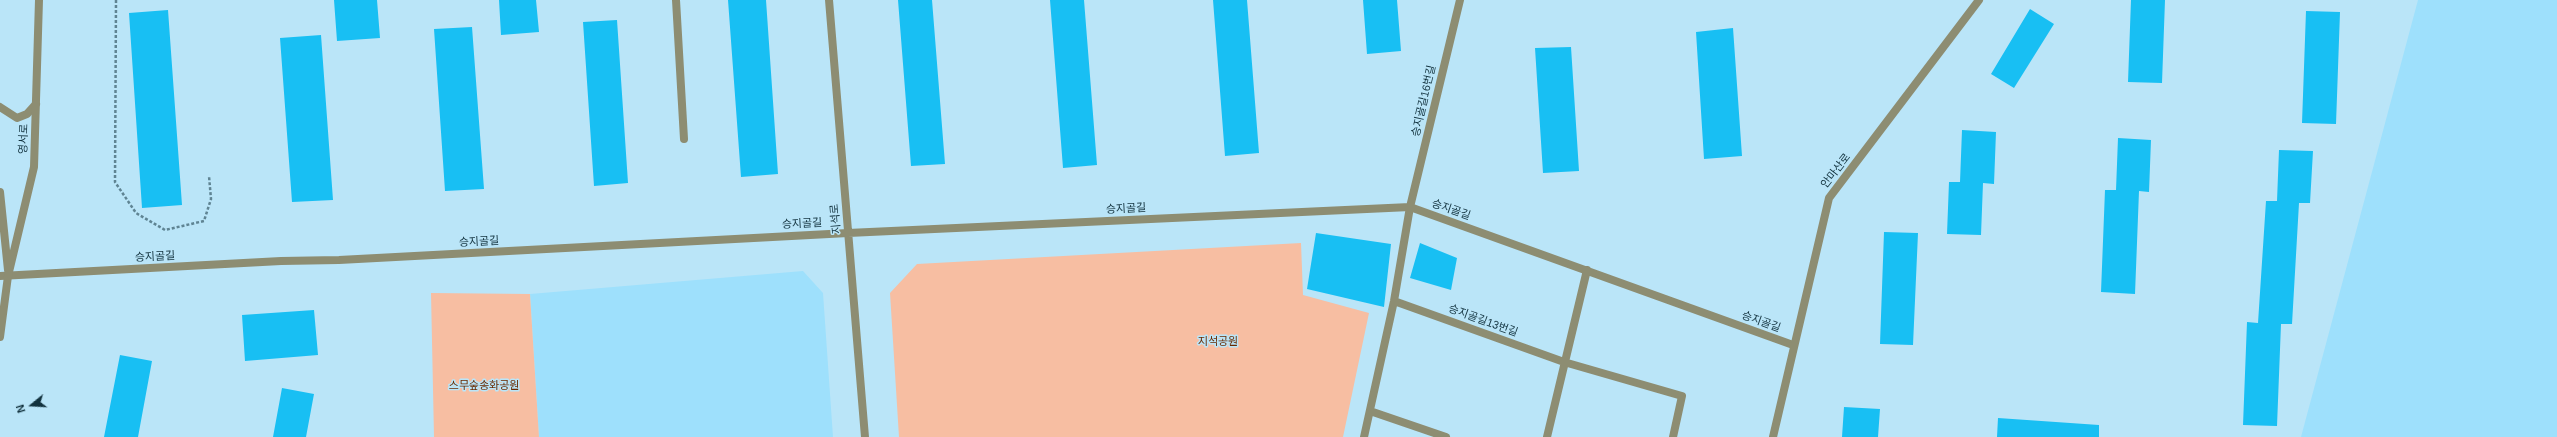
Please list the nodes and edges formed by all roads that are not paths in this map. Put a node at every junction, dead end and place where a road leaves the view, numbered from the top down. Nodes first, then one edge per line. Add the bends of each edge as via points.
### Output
1 (39, 0) edge
2 (676, 0) edge
3 (829, 0) edge
4 (1460, 0) edge
5 (1979, 0) edge
6 (36, 104) junction
7 (0, 107) edge
8 (684, 139) dead end
9 (0, 192) edge
10 (1410, 207) junction
11 (848, 233) junction
12 (1587, 270) junction
13 (4, 276) edge
14 (1394, 302) junction
15 (0, 337) edge
16 (1793, 345) junction
17 (1564, 362) junction
18 (1370, 411) junction
19 (865, 437) edge
20 (1364, 437) edge
21 (1446, 437) edge
22 (1547, 437) edge
23 (1673, 437) edge
24 (1773, 437) edge

1 - 6 street, 영서로
2 - 8 street
3 - 11 street, 지석로
4 - 10 street, 승지골길16번길
5 - 16 street, 안마산로 via 1829,198
6 - 7 street via 27,114 17,118
6 - 13 street, 영서로 via 34,167
9 - 13 street, 영서로
10 - 11 street, 승지골길
10 - 12 street, 승지골길
10 - 14 street
11 - 13 street, 승지골길
11 - 19 street, 지석로
12 - 16 street, 승지골길
12 - 17 street
13 - 15 street, 영서로
14 - 17 street, 승지골길13번길
14 - 18 street
16 - 24 street, 안마산로
17 - 22 street
17 - 23 street, 승지골길13번길 via 1682,396
18 - 20 street
18 - 21 street

